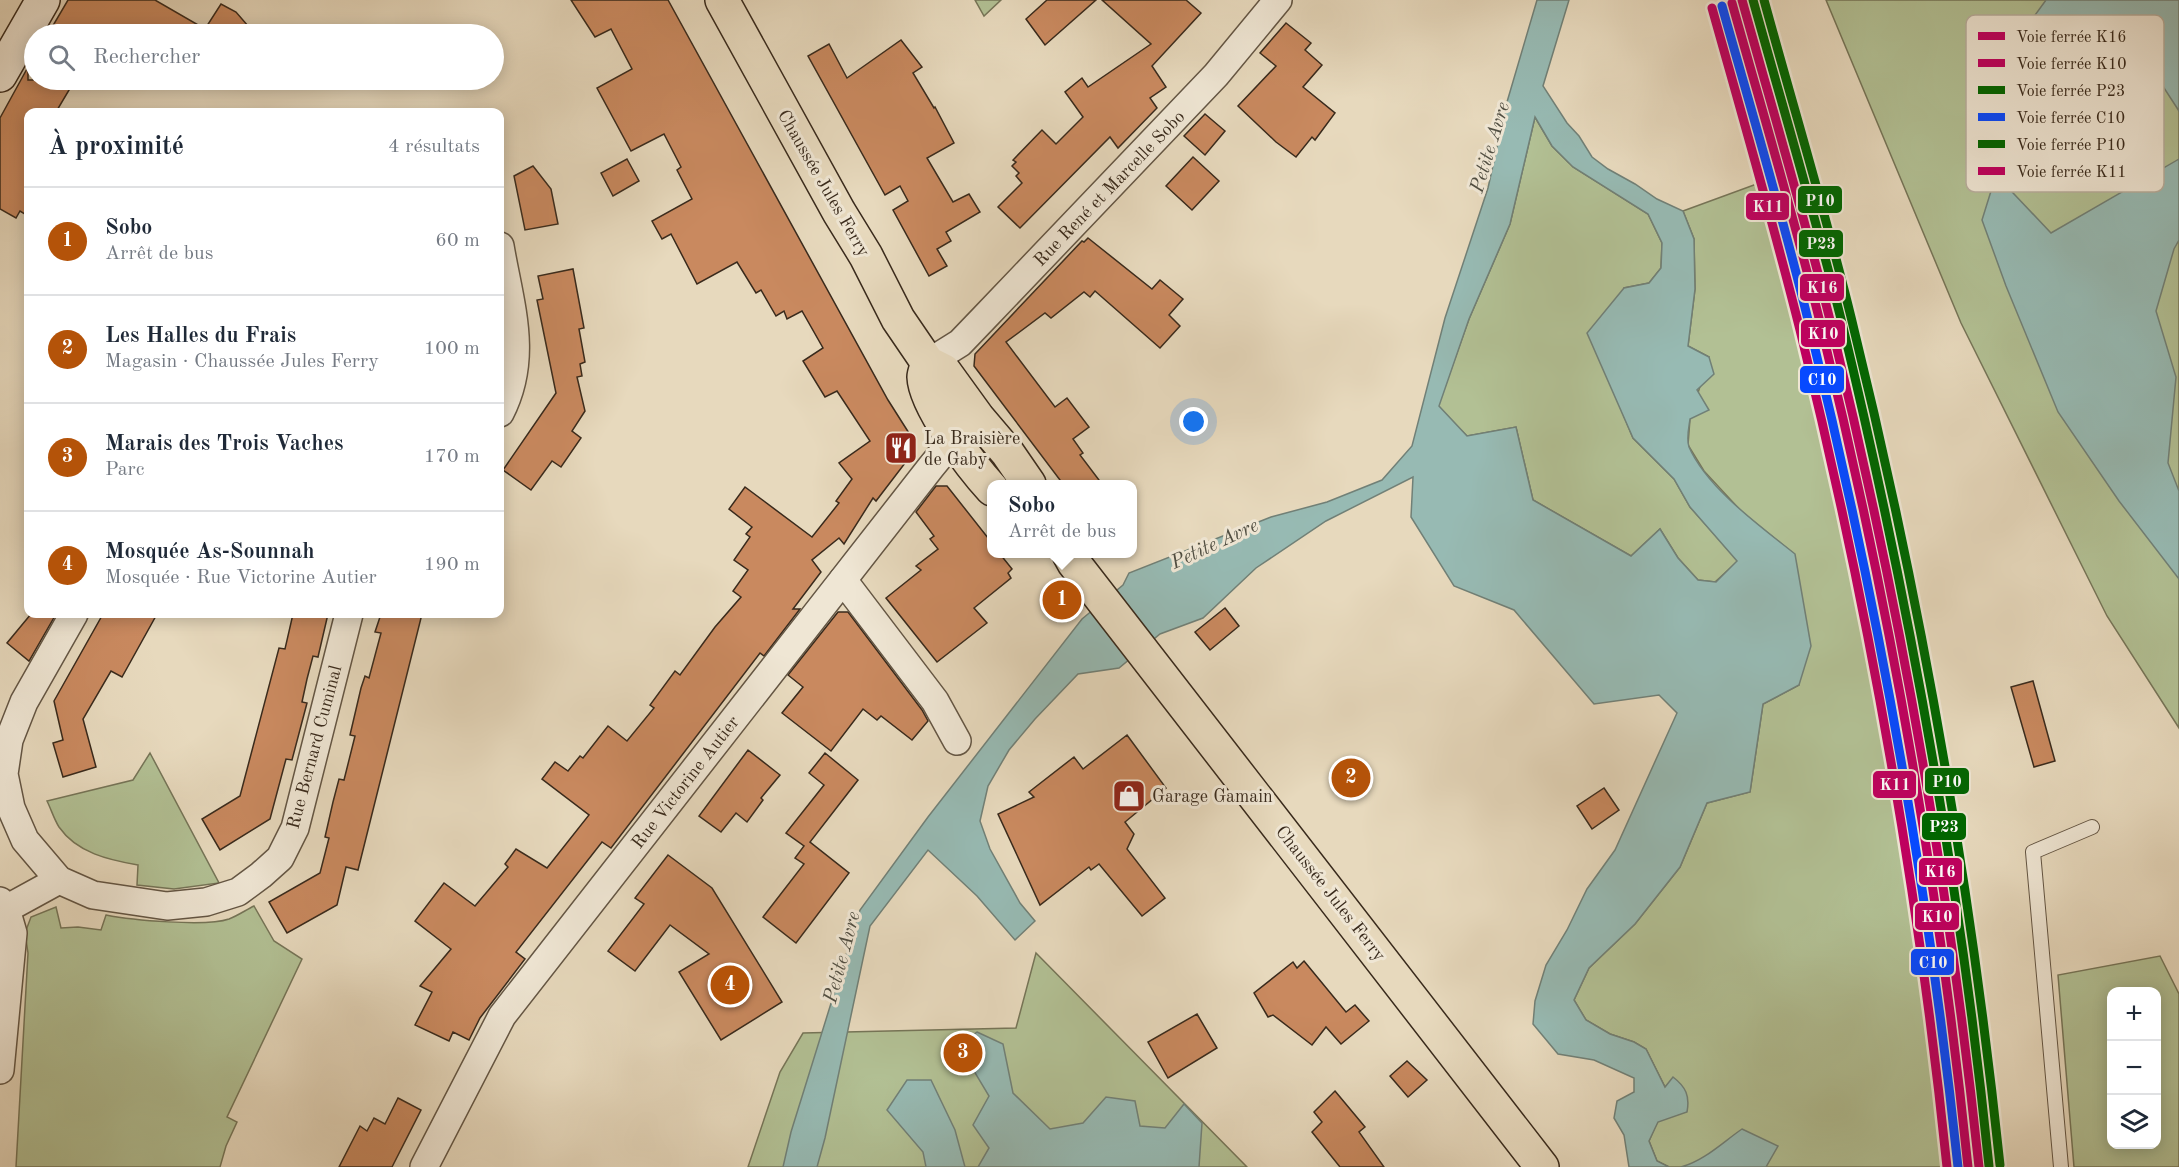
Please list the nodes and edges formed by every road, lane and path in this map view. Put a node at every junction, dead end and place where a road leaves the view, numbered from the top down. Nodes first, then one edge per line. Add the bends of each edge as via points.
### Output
1 (43, 0) edge
2 (722, 0) edge
3 (1278, 0) edge
4 (29, 24) edge
5 (24, 33) edge
6 (0, 75) edge
7 (504, 269) edge
8 (928, 363) junction
9 (504, 403) edge
10 (978, 418) junction
11 (954, 439) junction
12 (1026, 480) edge
13 (987, 484) edge
14 (1069, 558) edge
15 (843, 580) junction
16 (72, 618) edge
17 (348, 618) edge
18 (957, 741) dead end
19 (2092, 827) dead end
20 (59, 880) junction
21 (3, 905) edge
22 (0, 1070) edge
23 (424, 1167) edge
24 (1542, 1167) edge
25 (2061, 1167) edge

1 - 4 street
2 - 8 main road, Chaussée Jules Ferry via 895,314
3 - 8 street, Rue René et Marcelle Sobo via 1216,75 960,343
5 - 6 street
7 - 9 street via 517,345 514,377
8 - 10 main road, Chaussée Jules Ferry via 944,371
8 - 11 main road via 924,376 932,403
10 - 11 street, Rue Victorine Autier
10 - 12 main road, Chaussée Jules Ferry
11 - 13 main road
11 - 15 street, Rue Victorine Autier
14 - 24 main road, Chaussée Jules Ferry
15 - 18 street via 935,701
15 - 23 street, Rue Victorine Autier via 502,1016
16 - 20 street, Rue Bernard Cuminal via 24,702 9,740 4,774 11,808 25,840
17 - 20 street, Rue Bernard Cuminal via 295,828 280,858 238,892 206,902 166,906 93,895
19 - 25 lane via 2033,852
20 - 21 street
21 - 22 street via 13,933

